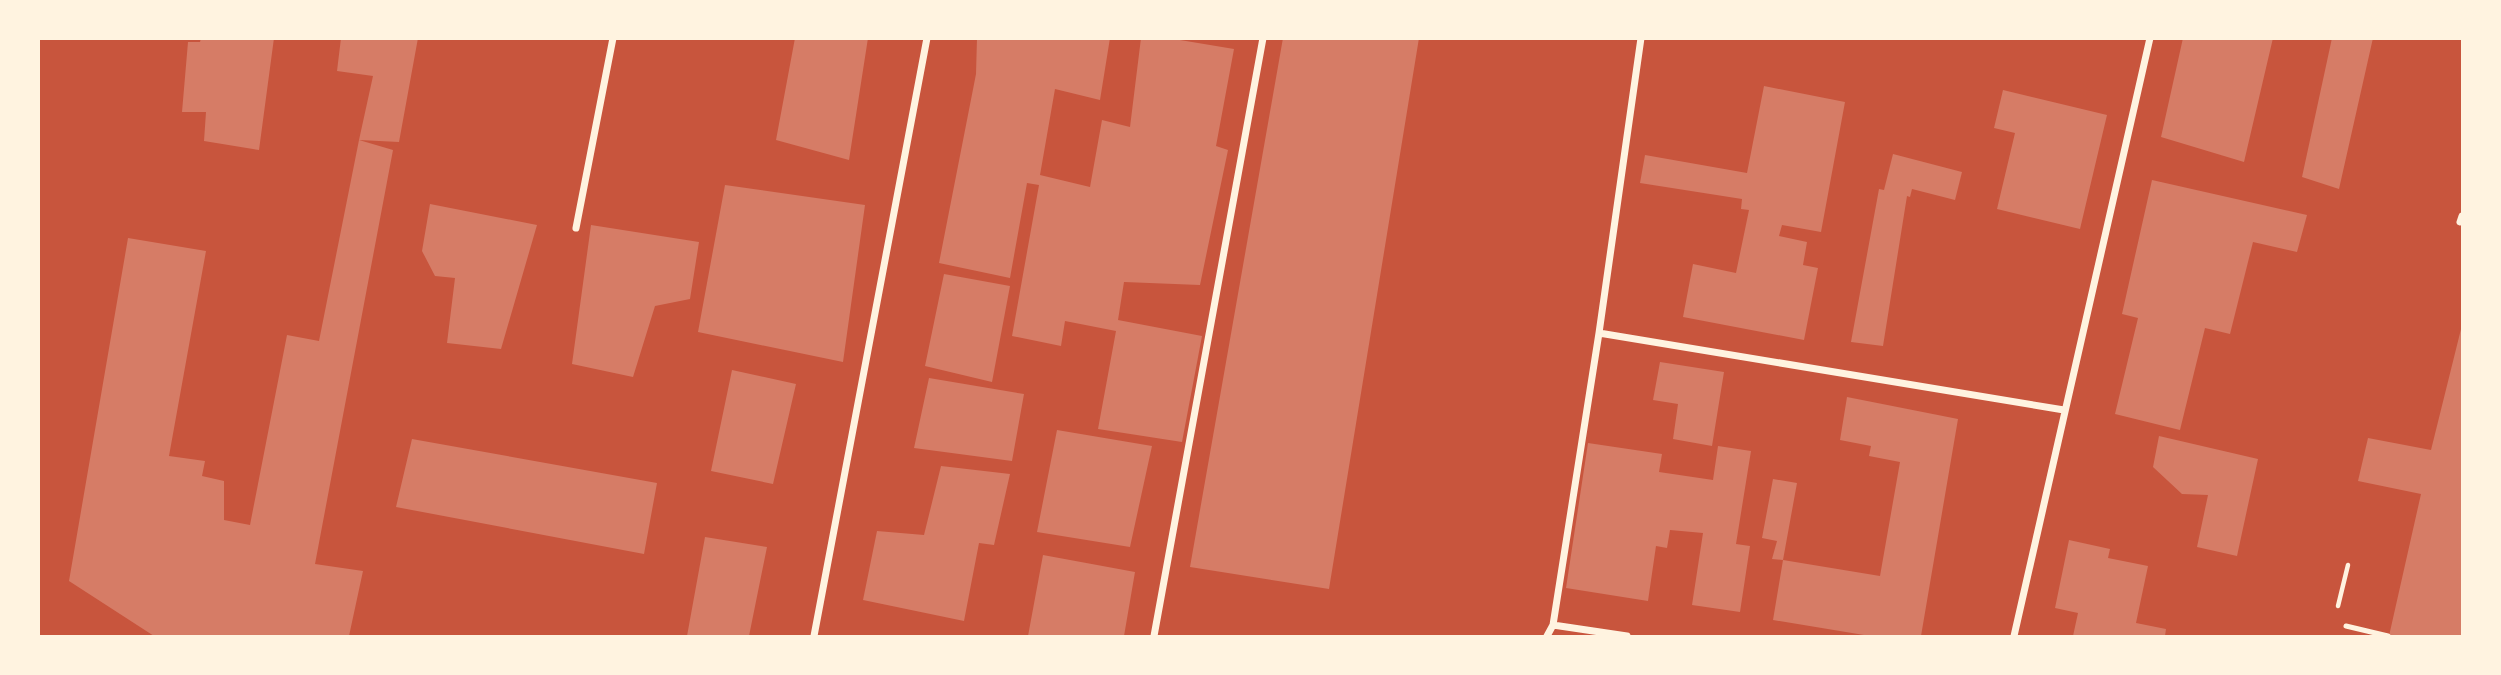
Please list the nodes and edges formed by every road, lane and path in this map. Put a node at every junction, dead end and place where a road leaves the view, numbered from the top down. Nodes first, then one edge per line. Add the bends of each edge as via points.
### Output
1 (613, 38) edge
2 (927, 38) edge
3 (1263, 38) edge
4 (1641, 38) edge
5 (2150, 38) edge
6 (576, 228) dead end
7 (1599, 333) junction
8 (2064, 410) junction
9 (2348, 565) dead end
10 (2338, 606) dead end
11 (1553, 625) junction
12 (2346, 626) dead end
13 (814, 636) edge
14 (1154, 636) edge
15 (1548, 636) edge
16 (1628, 636) edge
17 (2014, 636) edge
18 (2388, 636) edge

1 - 6 street
2 - 13 street
3 - 14 street
4 - 7 street
5 - 8 street
7 - 8 street
7 - 11 street
8 - 17 street
9 - 10 path
11 - 15 street
11 - 16 street
12 - 18 lane

